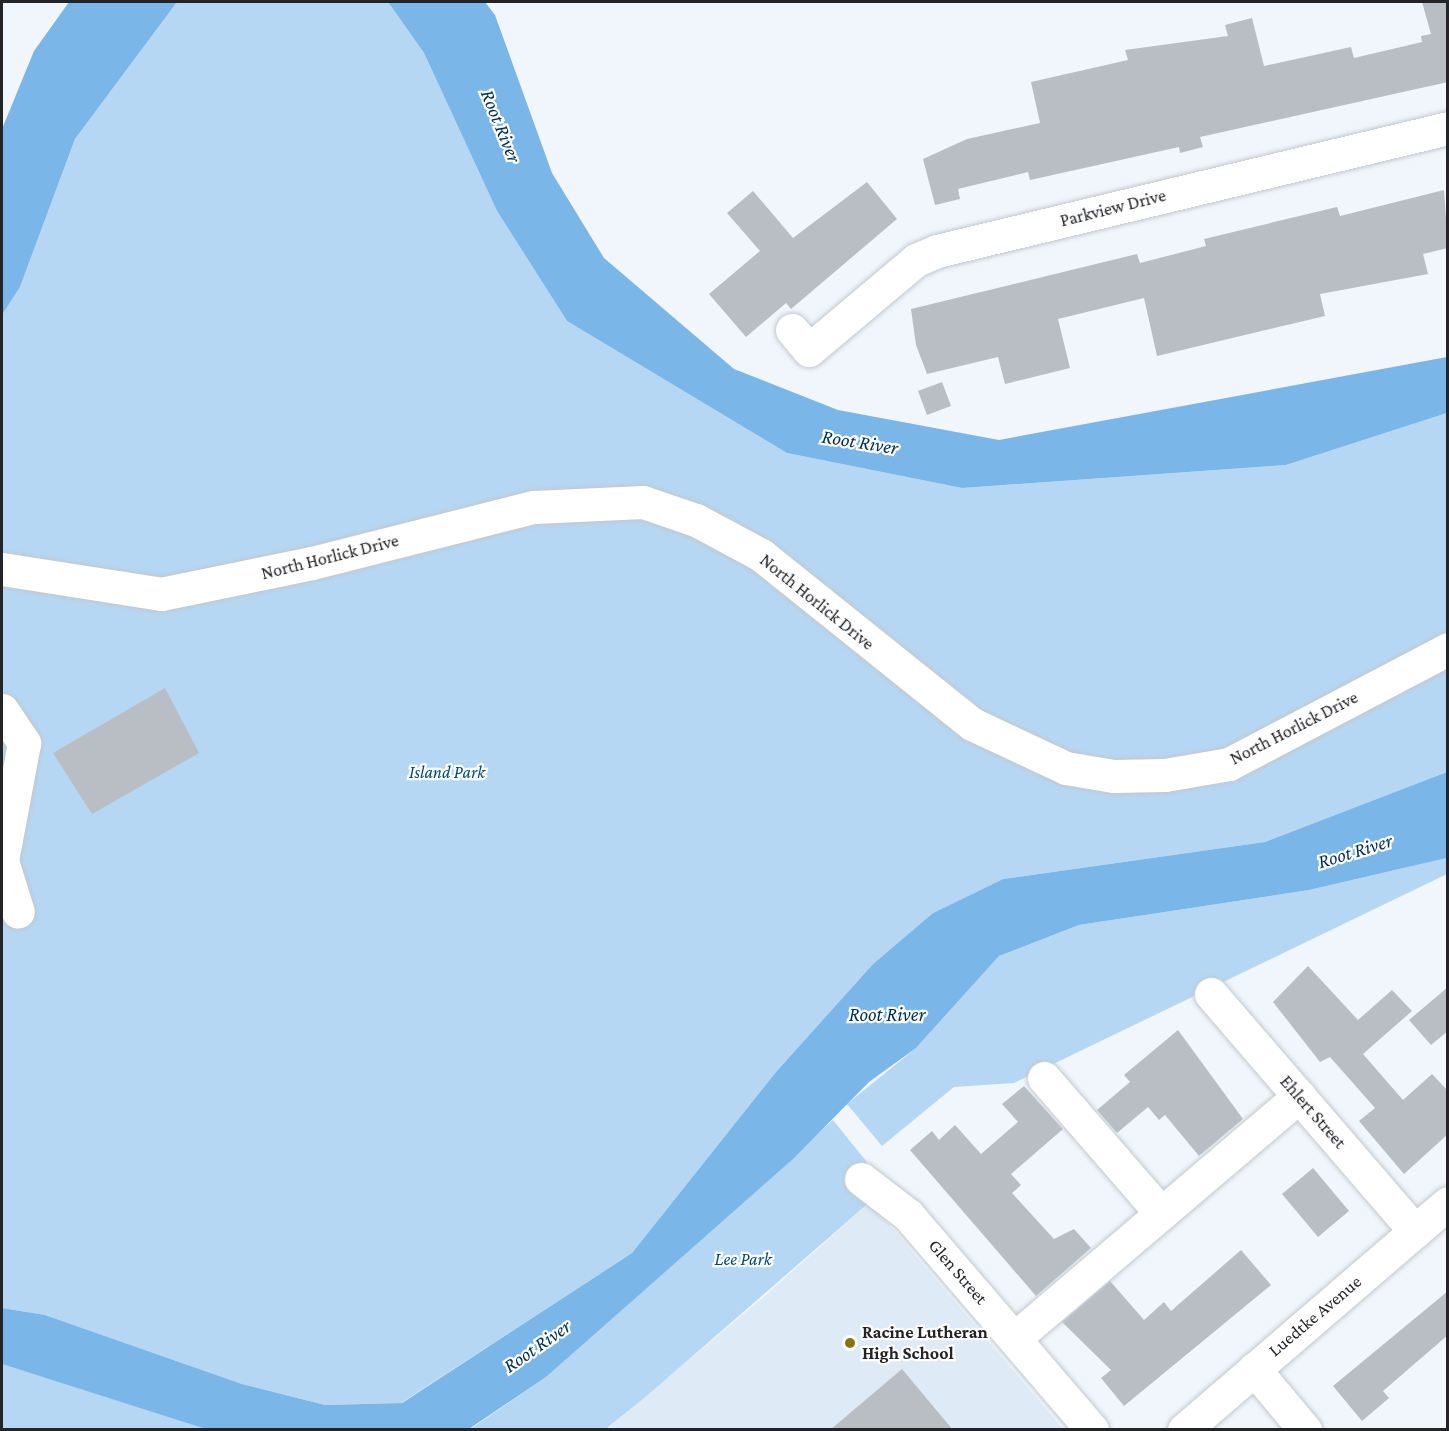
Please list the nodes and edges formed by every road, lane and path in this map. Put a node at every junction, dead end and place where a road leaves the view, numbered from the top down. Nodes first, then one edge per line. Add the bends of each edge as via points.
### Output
1 (1448, 128) edge
2 (800, 340) dead end
3 (2, 569) edge
4 (1448, 649) edge
5 (2, 710) edge
6 (18, 912) dead end
7 (1211, 994) dead end
8 (1044, 1078) dead end
9 (1299, 1096) junction
10 (861, 1179) dead end
11 (1448, 1203) edge
12 (1161, 1213) junction
13 (1415, 1231) junction
14 (1016, 1337) junction
15 (1254, 1369) junction
16 (1092, 1430) edge
17 (1184, 1430) edge
18 (1305, 1430) edge

1 - 2 street, Parkview Drive via 937,251 916,260
3 - 4 street, North Horlick Drive via 161,594 312,563 534,507 643,502 696,520 761,555 972,723 1066,768 1113,776 1165,776 1229,764
5 - 6 street via 24,743 2,861
7 - 9 street, Ehlert Street
8 - 12 street
9 - 12 street
9 - 13 street, Ehlert Street
10 - 14 street, Glen Street via 908,1215
11 - 13 street, Luedtke Avenue
12 - 14 street
13 - 15 street, Luedtke Avenue
14 - 16 street, Glen Street
15 - 17 street, Luedtke Avenue
15 - 18 street

